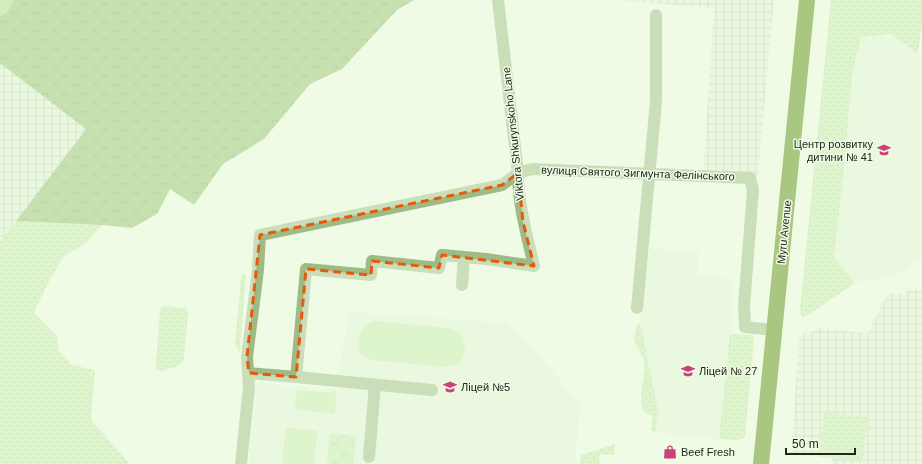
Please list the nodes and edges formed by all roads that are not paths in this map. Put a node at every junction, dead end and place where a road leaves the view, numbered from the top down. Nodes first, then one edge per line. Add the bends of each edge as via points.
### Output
1 (498, 0) edge
2 (807, 0) edge
3 (656, 15) dead end
4 (518, 173) junction
5 (650, 174) junction
6 (464, 257) junction
7 (462, 285) dead end
8 (637, 308) dead end
9 (774, 330) junction
10 (249, 373) junction
11 (296, 377) junction
12 (375, 385) junction
13 (432, 390) dead end
14 (369, 457) dead end
15 (241, 464) edge
16 (761, 464) edge

1 - 4 street, Viktora Shkurynskoho Lane
2 - 9 main road, Myru Avenue
3 - 5 street via 656,101
4 - 5 street, вулиця Святого Зигмунта Фелінського via 532,169
4 - 6 street, Viktora Shkurynskoho Lane via 523,222 534,266
4 - 10 street, вулиця Святого Зигмунта Фелінського via 502,185 260,235 247,357
5 - 8 street
5 - 9 street, вулиця Святого Зигмунта Фелінського via 750,178 753,190 744,306 745,328
6 - 7 street
6 - 11 street via 442,255 439,268 372,261 371,275 306,269
9 - 16 main road, Myru Avenue
10 - 11 street
10 - 15 street
11 - 12 street
12 - 13 street
12 - 14 street

